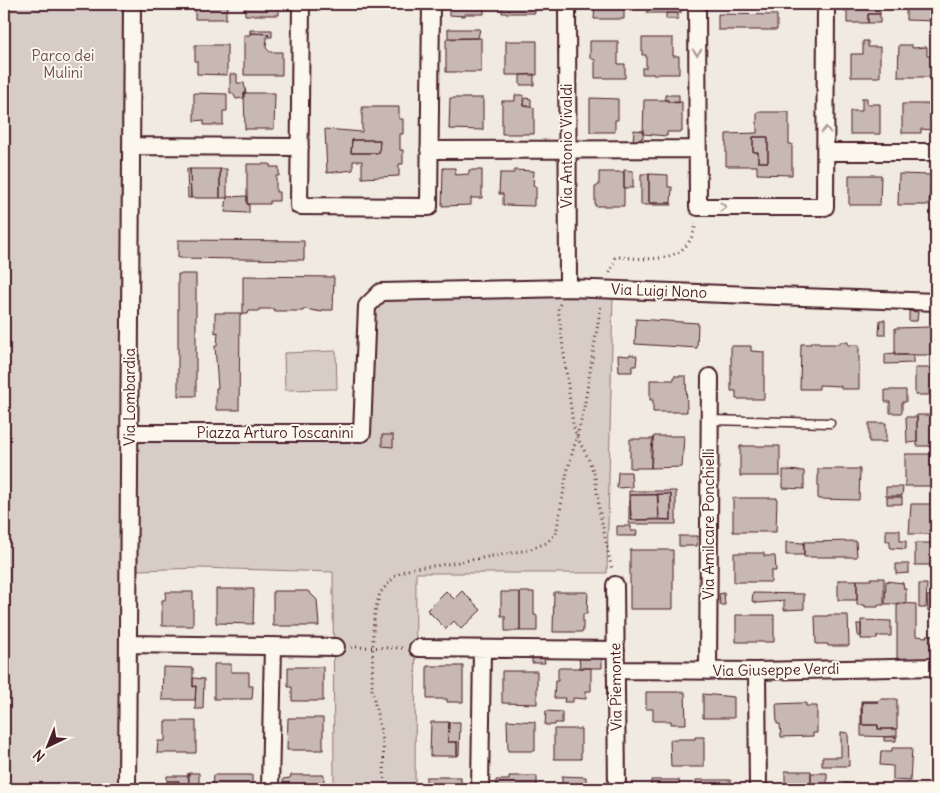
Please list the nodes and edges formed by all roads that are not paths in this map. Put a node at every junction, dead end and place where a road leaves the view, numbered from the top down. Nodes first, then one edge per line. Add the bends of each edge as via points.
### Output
1 (132, 4) edge
2 (301, 4) edge
3 (431, 4) edge
4 (567, 4) edge
5 (697, 4) edge
6 (826, 4) edge
7 (131, 146) junction
8 (300, 147) junction
9 (697, 149) junction
10 (429, 150) junction
11 (567, 150) junction
12 (826, 152) junction
13 (936, 152) edge
14 (568, 288) junction
15 (381, 292) joint
16 (936, 302) edge
17 (710, 377) dead end
18 (710, 420) junction
19 (830, 423) dead end
20 (130, 433) junction
21 (615, 585) road end
22 (128, 644) junction
23 (273, 646) junction
24 (336, 646) road end
25 (418, 648) road end
26 (482, 650) junction
27 (616, 650) junction
28 (936, 668) edge
29 (616, 670) junction
30 (708, 671) junction
31 (757, 671) junction
32 (127, 789) edge
33 (270, 789) edge
34 (480, 789) edge
35 (618, 789) edge
36 (758, 789) edge

1 - 7 street, Via Lombardia
2 - 8 street
3 - 10 street
4 - 11 street, Via Antonio Vivaldi
5 -> 9 street
12 -> 6 street
7 - 8 street
7 - 20 street, Via Lombardia
8 - 10 street via 299,206 429,207
9 - 11 street
9 -> 12 street via 698,207 825,207
10 - 11 street
11 - 14 street, Via Antonio Vivaldi
12 - 13 street
14 - 15 street, Via Luigi Nono
14 - 16 street, Via Luigi Nono
15 - 20 street, Piazza Arturo Toscanini via 367,306 362,433
17 - 18 street, Via Amilcare Ponchielli
18 - 19 lane
18 - 30 street, Via Amilcare Ponchielli
20 - 22 street, Via Lombardia
21 - 27 street, Via Piemonte
22 - 23 street
22 - 32 street, Via Lombardia
23 - 24 street
23 - 33 street
25 - 26 street
26 - 27 street
26 - 34 street
27 - 29 street, Via Piemonte
28 - 31 street, Via Giuseppe Verdi
29 - 30 street, Via Giuseppe Verdi
29 - 35 street, Via Piemonte
30 - 31 street, Via Giuseppe Verdi
31 - 36 street

